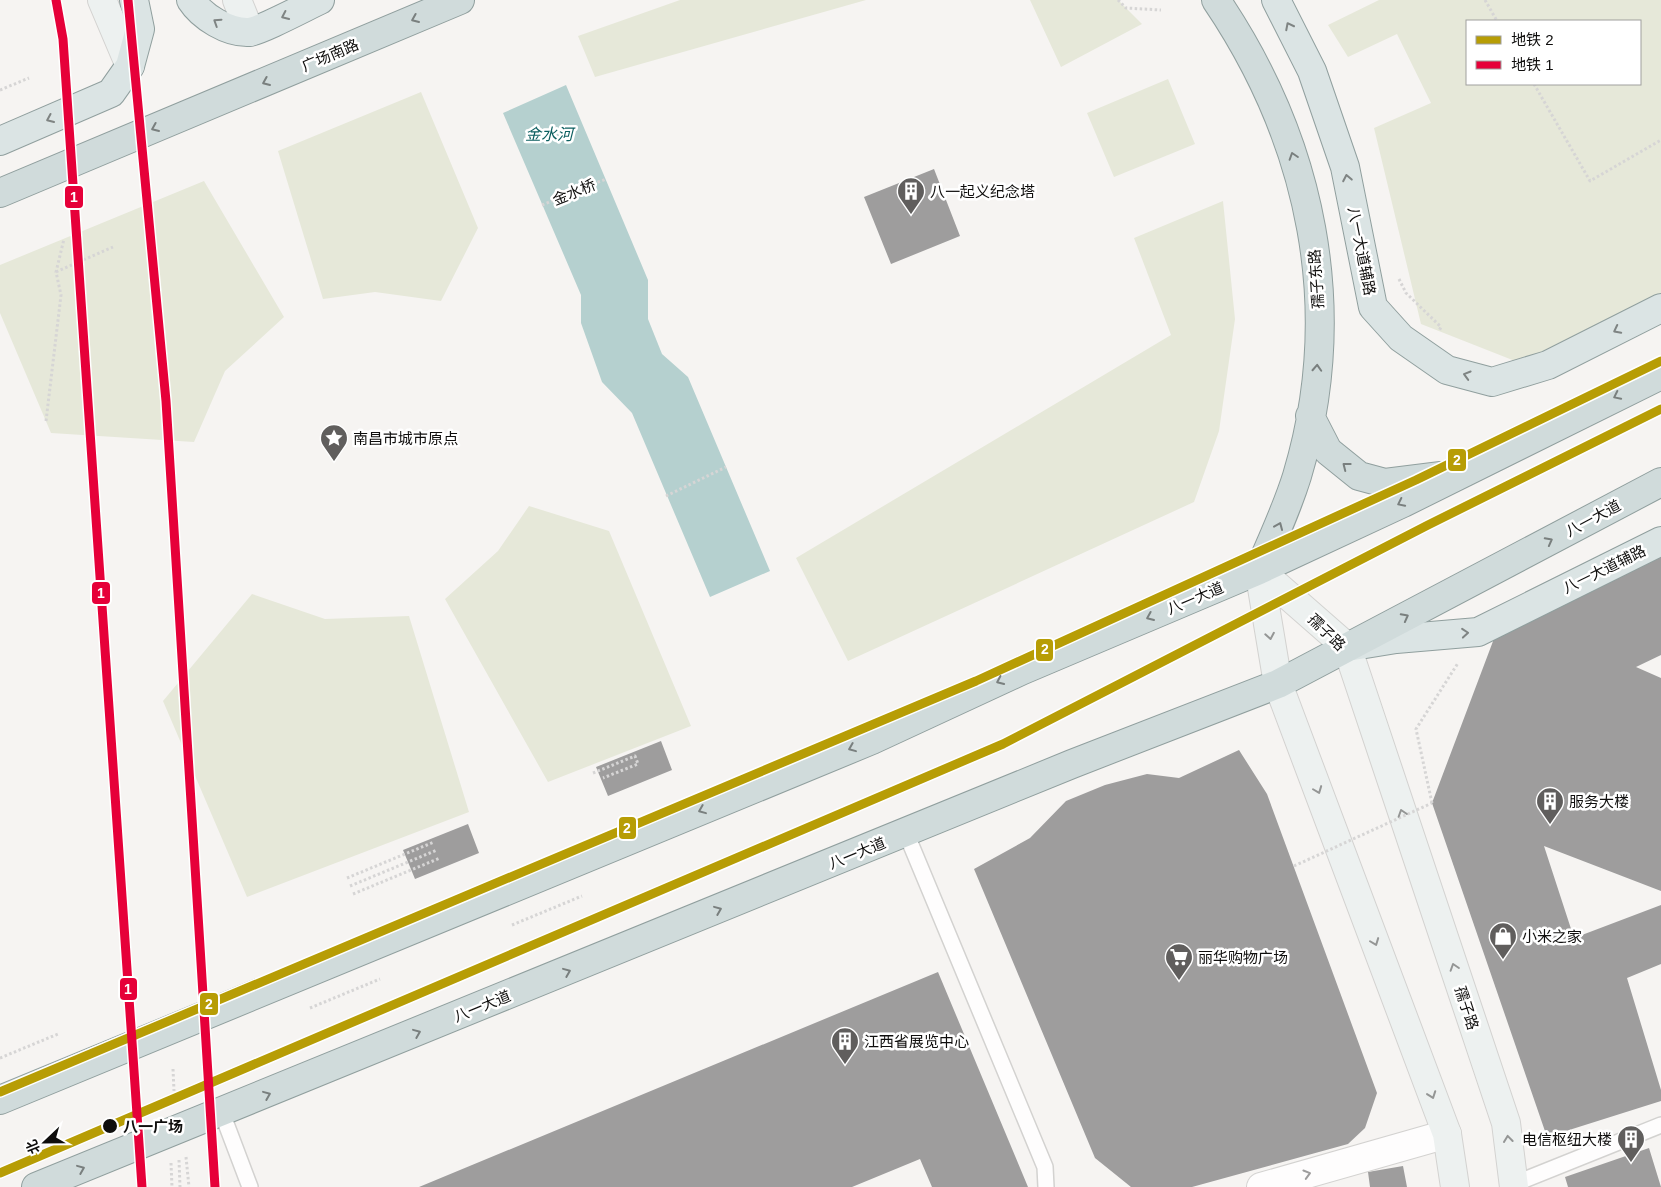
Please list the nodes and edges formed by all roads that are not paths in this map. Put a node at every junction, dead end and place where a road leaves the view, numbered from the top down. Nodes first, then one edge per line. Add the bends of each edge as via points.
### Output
1 (102, 0) edge
2 (134, 0) edge
3 (191, 0) edge
4 (237, 0) edge
5 (320, 0) edge
6 (460, 0) edge
7 (1216, 0) edge
8 (1276, 0) edge
9 (250, 32) junction
10 (130, 66) junction
11 (0, 141) edge
12 (0, 193) edge
13 (1661, 308) edge
14 (1661, 375) edge
15 (1310, 416) junction
16 (1460, 474) junction
17 (1661, 482) edge
18 (1661, 541) edge
19 (1259, 570) junction
20 (1347, 647) junction
21 (1278, 684) junction
22 (906, 833) junction
23 (0, 1100) edge
24 (222, 1113) junction
25 (1661, 1125) edge
26 (1447, 1134) junction
27 (1514, 1186) edge
28 (36, 1187) edge
29 (250, 1187) edge
30 (1046, 1187) edge
31 (1260, 1187) edge
32 (1455, 1187) edge

1 - 10 main road
2 - 10 main road via 140,29
9 -> 3 main road via 226,28 197,10
4 - 9 main road
5 -> 9 main road
6 -> 12 highway, 广场南路
15 -> 7 highway, 孺子东路 via 1319,324 1317,273 1309,214 1280,116 1262,77
13 -> 8 main road, 八一大道辅路 via 1548,365 1492,382 1447,370 1401,338 1373,307 1345,167 1312,72
10 -> 11 main road via 110,93
14 -> 16 highway, 八一大道
16 -> 15 highway via 1385,483 1359,476 1328,451
19 -> 15 highway, 孺子东路 via 1297,476
16 -> 19 highway, 八一大道
20 -> 17 highway, 八一大道
20 -> 18 main road, 八一大道辅路 via 1478,632
19 - 20 main road, 孺子路
19 -> 21 main road
19 -> 23 highway, 八一大道 via 1023,670 872,740
20 - 21 highway, 八一大道
27 -> 20 main road, 孺子路 via 1506,1124
21 - 22 highway, 八一大道
21 -> 26 main road
24 -> 22 highway, 八一大道
22 - 30 lane via 1045,1167
28 -> 24 highway, 八一大道
24 - 29 lane
25 - 27 lane
31 -> 26 street
26 - 32 main road

